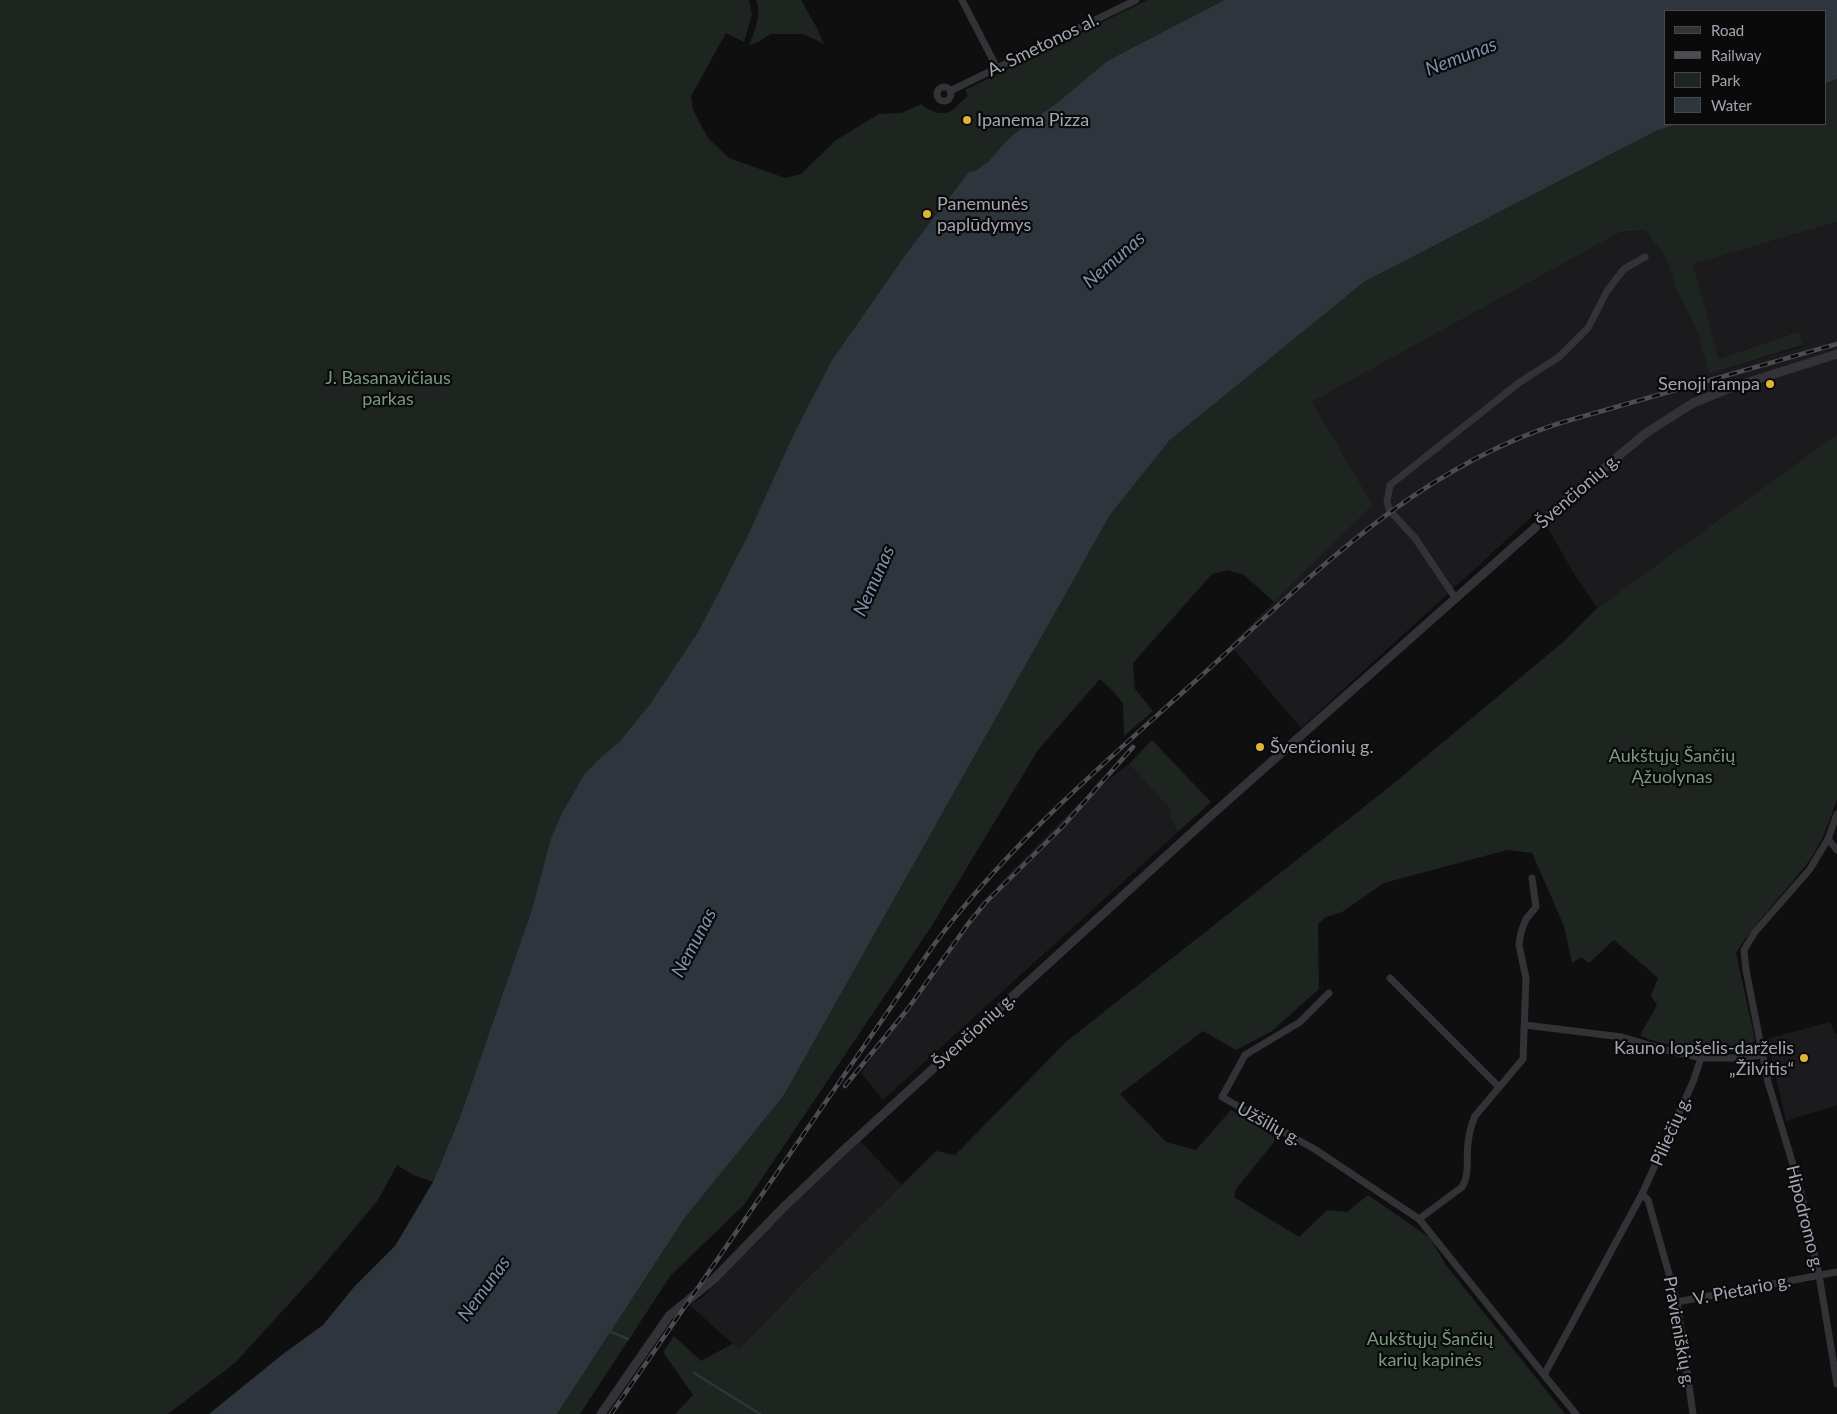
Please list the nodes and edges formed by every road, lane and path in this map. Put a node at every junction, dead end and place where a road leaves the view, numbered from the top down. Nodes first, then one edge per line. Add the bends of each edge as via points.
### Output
1 (962, 0) edge
2 (1136, 0) edge
3 (997, 68) junction
4 (950, 91) dead end
5 (1645, 257) dead end
6 (1837, 354) edge
7 (1456, 599) junction
8 (1837, 814) edge
9 (1828, 839) junction
10 (1837, 850) edge
11 (1532, 878) dead end
12 (1390, 978) dead end
13 (1329, 993) dead end
14 (1525, 1025) junction
15 (1763, 1055) junction
16 (1701, 1058) junction
17 (1498, 1087) junction
18 (1642, 1194) junction
19 (1419, 1219) junction
20 (1837, 1272) edge
21 (1819, 1275) junction
22 (1677, 1302) junction
23 (1544, 1375) junction
24 (1837, 1384) edge
25 (600, 1414) edge
26 (1576, 1414) edge
27 (1693, 1414) edge

1 - 3 street
2 - 3 street, A. Smetonos al.
3 - 4 street, A. Smetonos al.
5 - 7 street via 1624,269 1607,291 1588,328 1559,357 1520,382 1390,485 1387,502 1390,511 1415,538
6 - 7 street, Švenčionių g. via 1733,387 1677,412 1646,433 1572,495
7 - 25 street, Švenčionių g. via 1148,872 845,1149 714,1279 668,1316
8 - 9 street
9 - 10 street
9 - 15 street via 1810,869 1755,932 1744,950
11 - 14 street via 1536,907 1520,932 1519,945 1526,978
12 - 17 street
13 - 19 street, Užšilių g. via 1300,1022 1244,1055 1222,1098 1316,1150
14 - 16 street via 1622,1037
14 - 17 street via 1523,1059
15 - 16 street
15 - 21 street, Hipodromo g. via 1800,1188
16 - 18 street, Piliečių g.
17 - 19 street via 1475,1116 1471,1127 1466,1181
18 - 22 street, Pravieniškių g. via 1648,1200
18 - 23 street, Piliečių g.
19 - 23 street, Užšilių g.
20 - 21 street, V. Pietario g.
21 - 22 street, V. Pietario g.
21 - 24 street, Hipodromo g.
22 - 27 street, Pravieniškių g.
23 - 26 street

